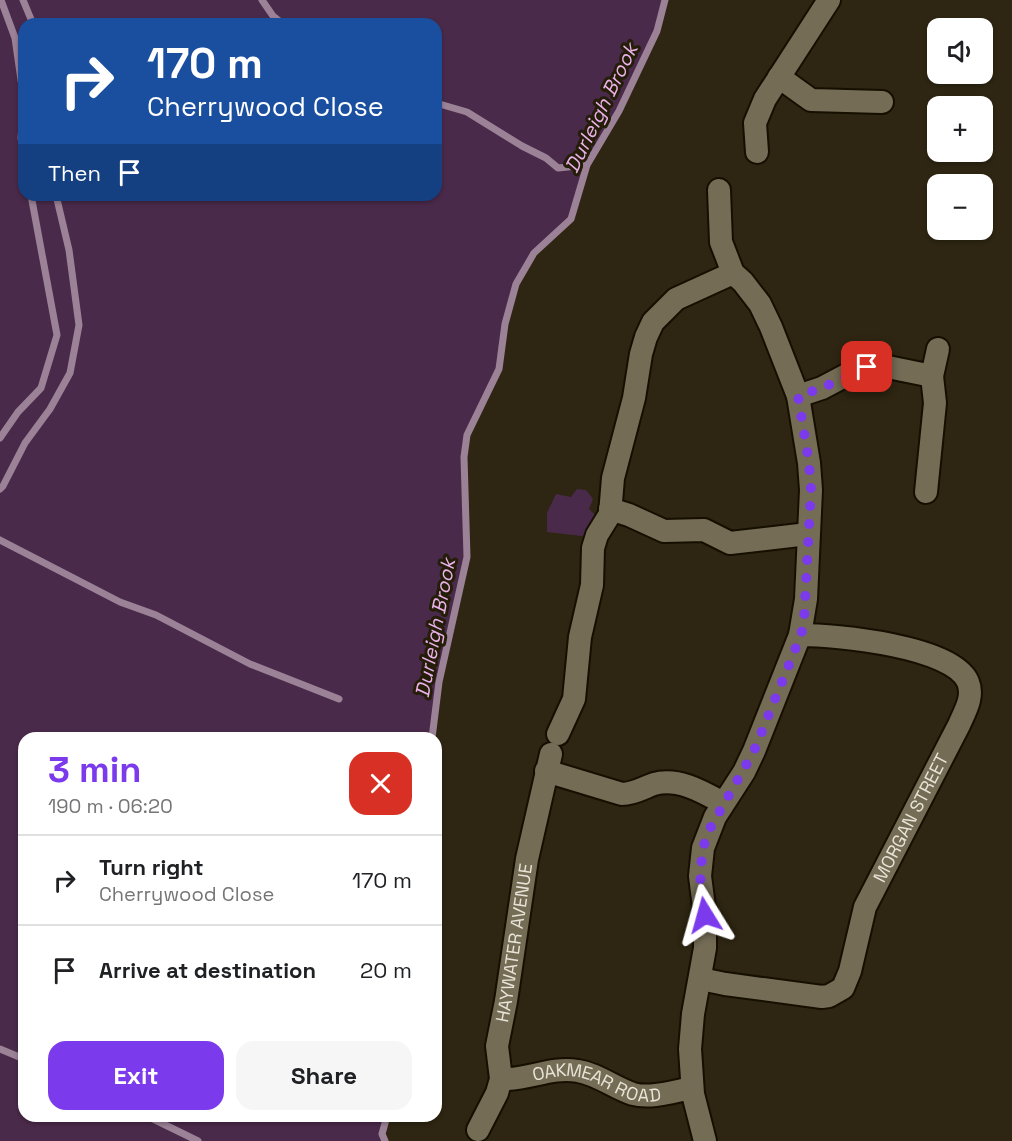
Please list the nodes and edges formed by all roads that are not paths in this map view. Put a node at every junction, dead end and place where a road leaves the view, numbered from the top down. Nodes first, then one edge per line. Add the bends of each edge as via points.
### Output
1 (829, 0) edge
2 (779, 77) junction
3 (882, 102) dead end
4 (757, 153) dead end
5 (719, 190) dead end
6 (733, 273) junction
7 (938, 349) dead end
8 (932, 376) junction
9 (798, 396) junction
10 (926, 492) dead end
11 (610, 509) junction
12 (808, 534) junction
13 (801, 635) junction
14 (552, 753) junction
15 (723, 803) junction
16 (701, 979) junction
17 (501, 1079) junction
18 (692, 1088) junction
19 (478, 1130) dead end
20 (705, 1141) edge

1 - 2 street
2 - 3 street via 811,100
2 - 4 street via 755,123
5 - 6 street via 721,242
6 - 9 street via 760,304
6 - 11 street via 676,299 653,322 646,337 618,458
7 - 8 street
8 - 9 street via 878,365 856,370
8 - 10 street via 935,403
9 - 12 street via 811,490
11 - 12 street via 664,531 704,530 730,543
11 - 14 street, HAYWATER AVENUE via 593,548 592,585 580,637 574,699
12 - 13 street
13 - 15 street via 754,751
13 - 16 street, MORGAN STREET via 871,641 932,657 958,668 969,684 970,698 865,907 843,988 822,997
14 - 15 street via 622,794 673,782
14 - 17 street, HAYWATER AVENUE via 527,858 498,1039
15 - 16 street via 708,832 700,863 706,935
16 - 18 street via 690,1037
17 - 18 street, OAKMEAR ROAD via 568,1070 599,1078 635,1095
17 - 19 street, HAYWATER AVENUE
18 - 20 street

